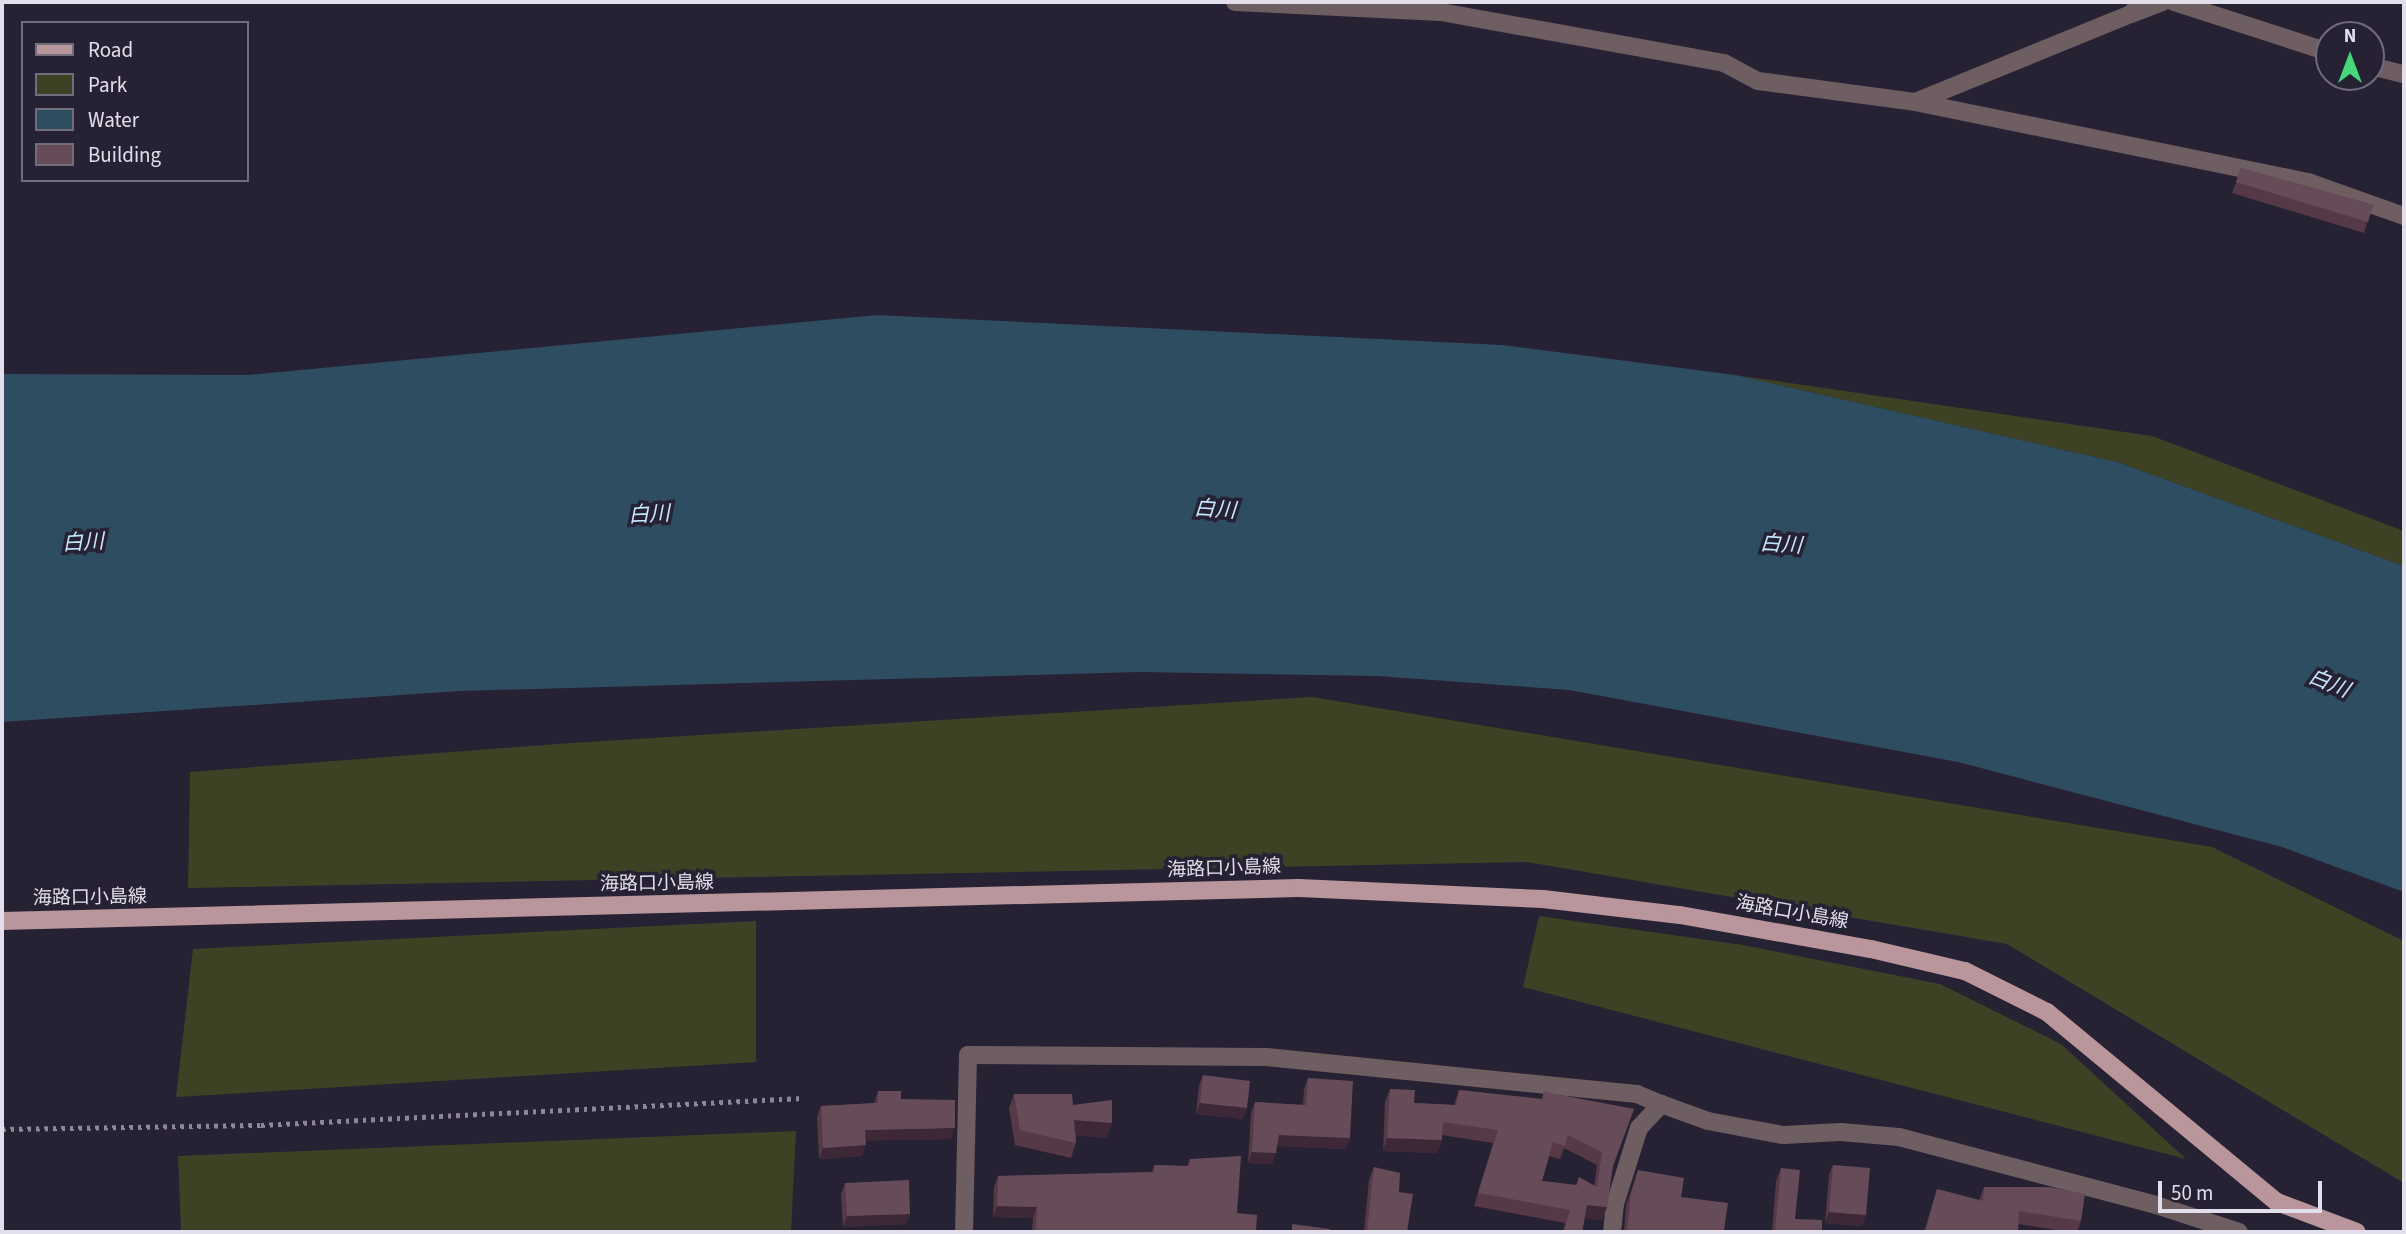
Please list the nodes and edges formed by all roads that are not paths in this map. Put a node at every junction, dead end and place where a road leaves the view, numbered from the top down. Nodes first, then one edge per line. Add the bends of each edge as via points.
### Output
1 (1235, 2) edge
2 (2163, 2) edge
3 (2174, 2) edge
4 (2136, 8) edge
5 (2315, 47) edge
6 (2385, 69) edge
7 (2404, 74) edge
8 (1915, 102) junction
9 (2404, 216) edge
10 (2, 920) edge
11 (1661, 1104) junction
12 (964, 1232) edge
13 (1612, 1232) edge
14 (2239, 1232) edge
15 (2357, 1232) edge

1 - 8 street via 1441,12 1724,63 1758,81
2 - 4 street
3 - 5 street
4 - 8 street
6 - 7 street
8 - 9 street via 2308,182
10 - 15 main road, 海路口小島線 via 1299,888 1544,899 1680,915 1965,971 2048,1012 2277,1202
11 - 12 street via 1637,1094 1266,1057 968,1055
11 - 13 street via 1639,1128 1615,1204
11 - 14 street via 1708,1121 1783,1135 1841,1132 1899,1138 2156,1205

